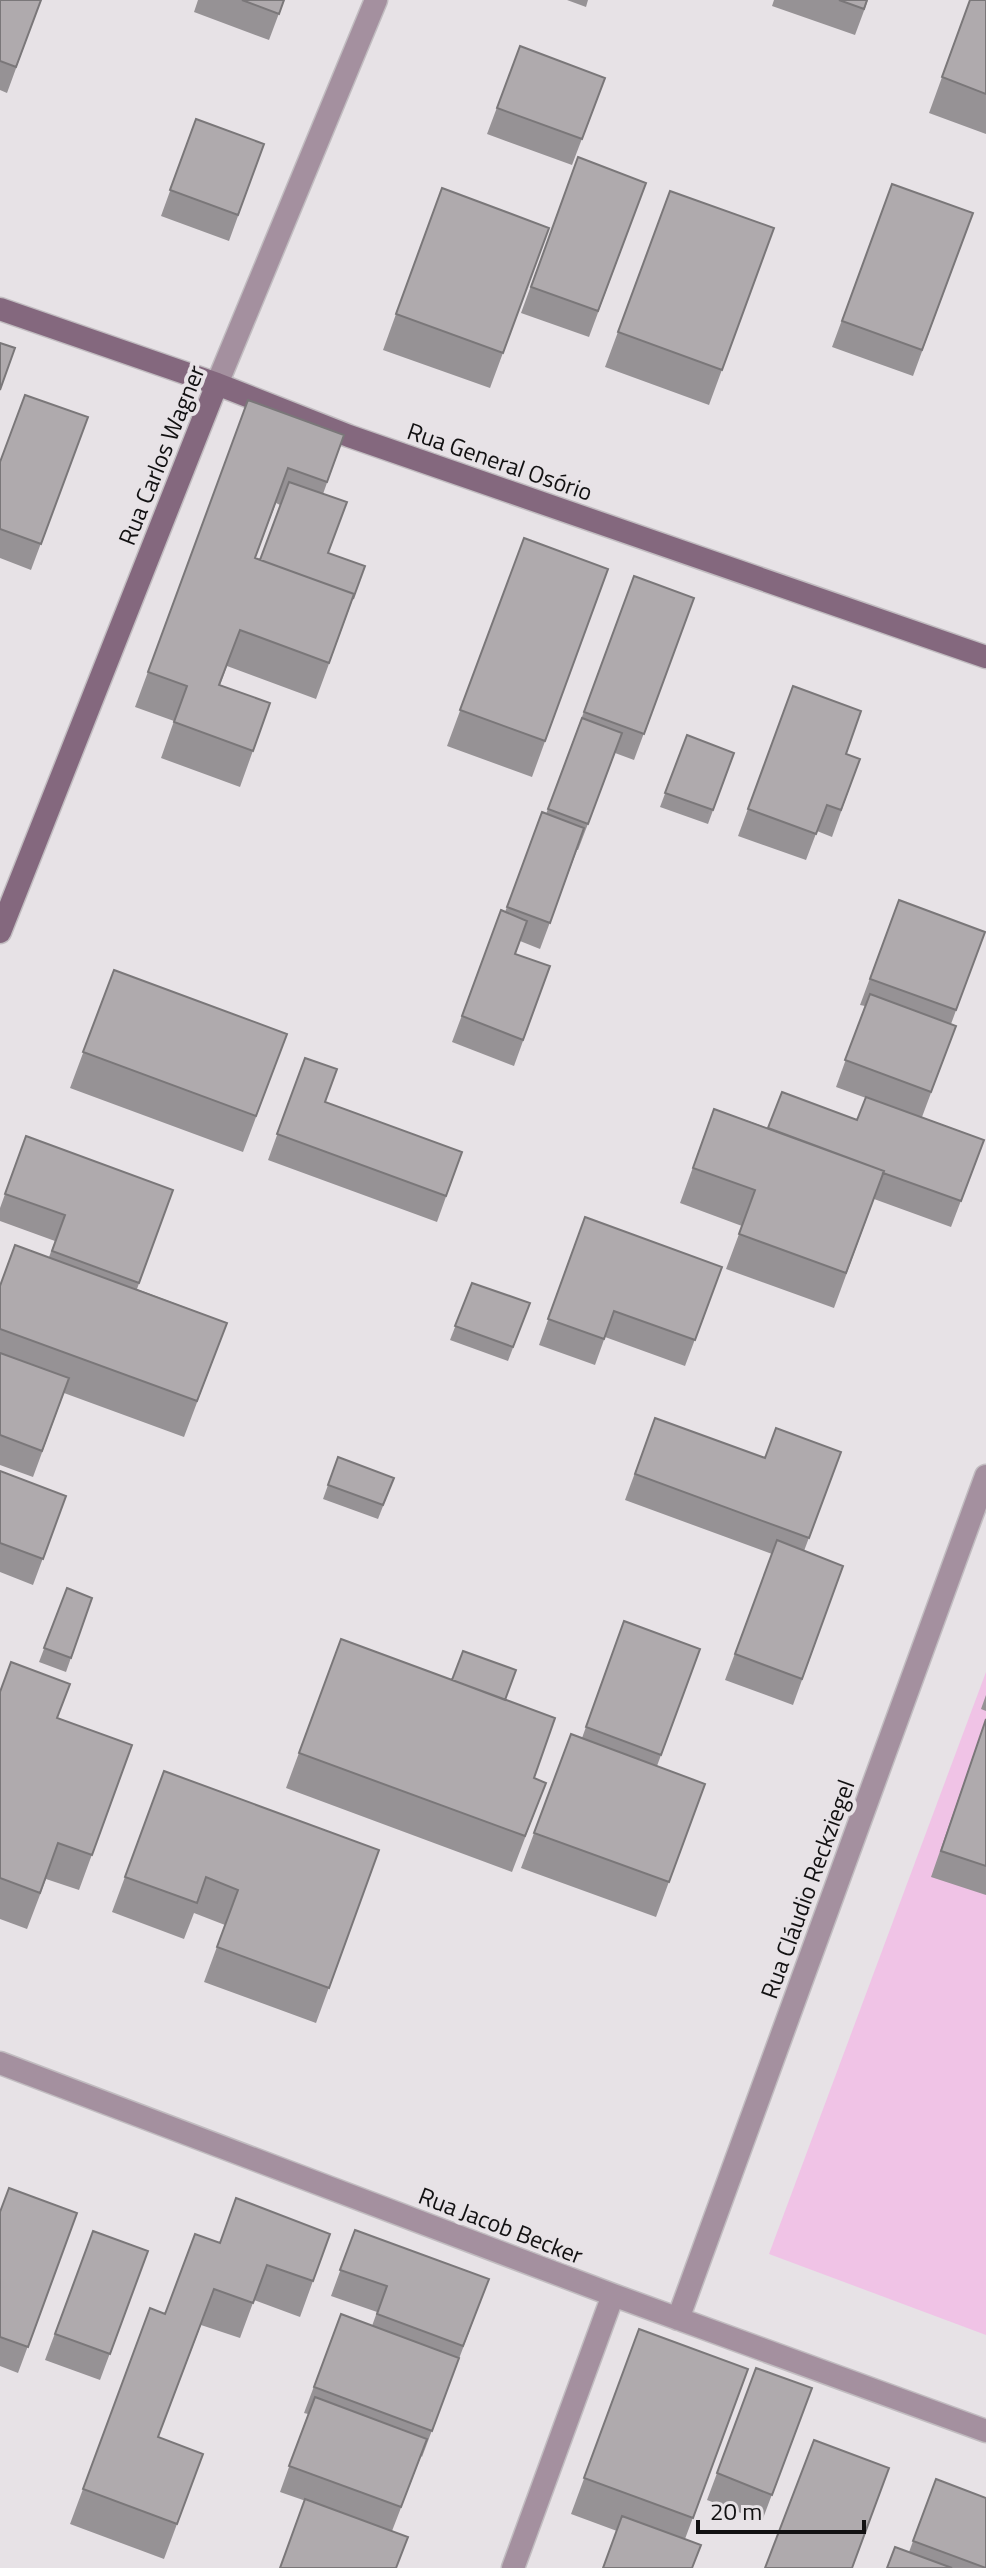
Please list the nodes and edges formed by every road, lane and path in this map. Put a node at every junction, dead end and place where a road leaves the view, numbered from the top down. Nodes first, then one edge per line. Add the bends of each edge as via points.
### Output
1 (376, 0) edge
2 (0, 309) edge
3 (217, 384) junction
4 (986, 657) edge
5 (0, 932) edge
6 (986, 1476) edge
7 (0, 2063) edge
8 (613, 2295) junction
9 (678, 2319) junction
10 (986, 2431) edge
11 (513, 2568) edge

1 - 3 street, Rua Carlos Wagner
2 - 3 main road, Rua General Osório
3 - 4 main road, Rua General Osório via 349,436
3 - 5 main road, Rua Carlos Wagner
6 - 9 street, Rua Cláudio Reckziegel
7 - 8 street, Rua Jacob Becker
8 - 9 street, Rua Jacob Becker
8 - 11 street
9 - 10 street, Rua Jacob Becker

